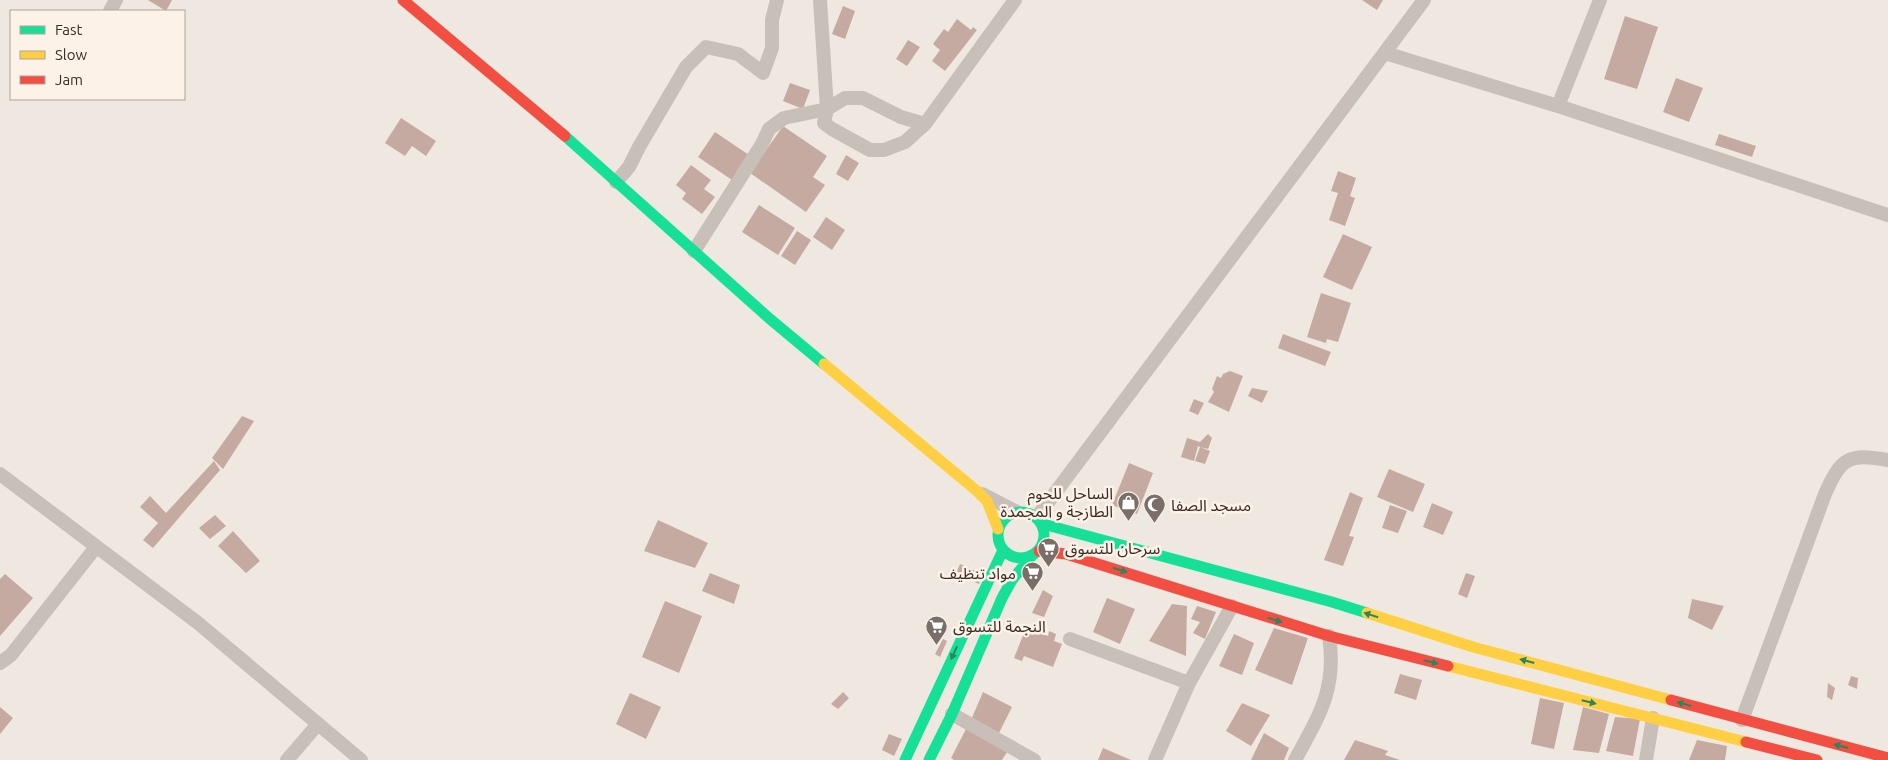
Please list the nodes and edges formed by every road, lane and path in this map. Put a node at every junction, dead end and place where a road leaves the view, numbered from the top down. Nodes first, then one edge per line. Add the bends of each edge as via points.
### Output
1 (403, 0) edge
2 (778, 0) edge
3 (820, 0) edge
4 (1015, 0) edge
5 (1424, 0) edge
6 (1600, 0) edge
7 (1385, 53) junction
8 (1558, 106) junction
9 (826, 109) junction
10 (925, 124) junction
11 (616, 182) junction
12 (1888, 215) edge
13 (694, 251) junction
14 (1888, 460) edge
15 (0, 474) edge
16 (976, 491) junction
17 (1017, 512) junction
18 (1040, 521) junction
19 (998, 529) junction
20 (96, 547) junction
21 (1003, 550) junction
22 (1035, 554) junction
23 (1232, 606) junction
24 (1329, 636) junction
25 (1070, 640) dead end
26 (0, 663) edge
27 (1189, 683) junction
28 (952, 714) junction
29 (1653, 718) junction
30 (1742, 720) junction
31 (318, 724) junction
32 (1888, 758) edge
33 (287, 760) edge
34 (361, 760) edge
35 (905, 760) edge
36 (929, 760) edge
37 (1034, 760) edge
38 (1155, 760) edge
39 (1295, 760) edge
40 (1646, 760) edge
41 (1817, 760) edge

1 - 11 main road
2 - 11 street via 772,20 772,48 763,73 738,54 706,47 686,67 630,167
3 - 9 street
4 - 10 street
5 - 7 street
6 - 8 street
7 - 8 street
7 - 18 street
8 - 12 street
9 - 10 street via 845,98 863,98 901,117
9 - 10 street via 824,123 870,150 884,150 905,142
9 - 13 street via 784,118 769,129
11 - 13 main road
13 - 16 main road via 770,319
14 - 30 street via 1866,456 1849,459 1837,469
15 - 20 street
16 - 17 street
16 - 19 main road via 986,502
17 - 18 main road via 1029,512
17 - 19 main road via 1006,518
18 - 22 main road via 1044,537
30 -> 18 main road via 1473,647 1332,602
19 - 21 main road
20 - 26 street via 11,655
20 - 31 street via 198,623
21 - 22 main road via 1020,559
21 -> 35 main road
22 -> 23 main road via 1066,554 1085,559
22 - 28 main road via 1012,580 1002,598
23 -> 24 main road
23 - 27 street
24 -> 29 main road
24 - 39 street via 1331,674 1324,701
25 - 27 street
27 - 38 street
28 - 36 main road
28 - 37 street
29 - 40 street
29 - 41 main road
32 -> 30 main road
31 - 33 street
31 - 34 street

